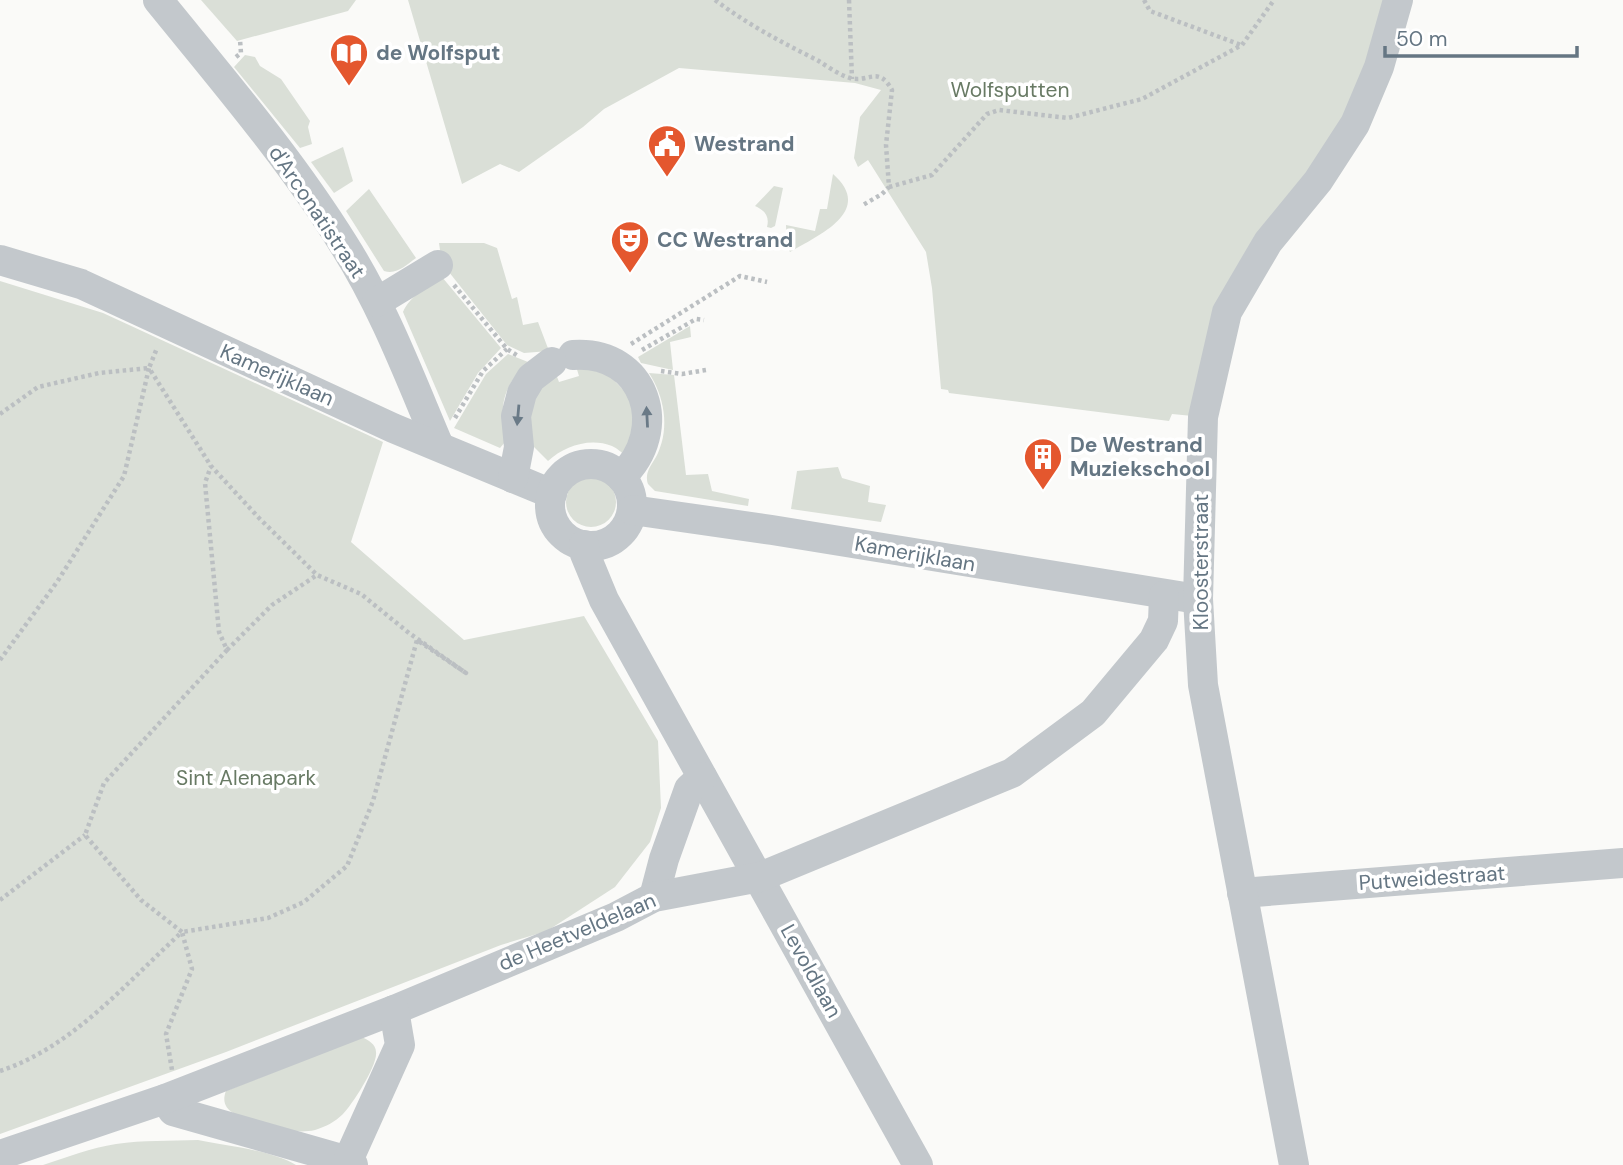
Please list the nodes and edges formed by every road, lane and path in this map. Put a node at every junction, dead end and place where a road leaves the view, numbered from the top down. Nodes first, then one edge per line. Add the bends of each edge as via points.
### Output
1 (158, 0) edge
2 (715, 0) edge
3 (849, 0) edge
4 (1144, 0) edge
5 (1274, 0) edge
6 (1398, 0) edge
7 (1242, 45) junction
8 (852, 79) junction
9 (889, 187) junction
10 (863, 205) dead end
11 (0, 260) edge
12 (438, 265) joint
13 (767, 282) dead end
14 (377, 302) junction
15 (705, 320) dead end
16 (616, 365) junction
17 (149, 368) junction
18 (706, 370) dead end
19 (0, 414) edge
20 (439, 446) junction
21 (211, 466) junction
22 (621, 477) junction
23 (513, 478) junction
24 (552, 494) junction
25 (632, 510) junction
26 (584, 545) junction
27 (317, 575) junction
28 (1164, 596) junction
29 (1198, 598) junction
30 (227, 650) junction
31 (0, 660) edge
32 (702, 777) junction
33 (85, 835) junction
34 (1623, 863) edge
35 (760, 877) junction
36 (1242, 893) junction
37 (654, 897) junction
38 (0, 900) edge
39 (181, 932) junction
40 (394, 1010) junction
41 (0, 1071) edge
42 (173, 1096) junction
43 (0, 1155) edge
44 (349, 1164) edge
45 (918, 1165) edge
46 (1294, 1165) edge

1 - 14 street, d'Arconatistraat via 310,194
2 - 8 path via 745,22
3 - 8 path
4 - 7 path via 1150,11
5 - 7 path
6 - 29 street, Kloosterstraat via 1379,67 1355,124 1318,181 1268,242 1227,312 1203,417
7 - 9 path via 1142,99 1068,118 999,110 988,114 932,175
8 - 9 path via 880,76 892,90 886,145
9 - 10 path
11 - 20 street, Kamerijklaan via 81,284
12 - 14 street
12 - 20 path via 507,349 472,385
13 - 16 path via 740,276
14 - 20 street, d'Arconatistraat
15 - 16 path via 696,319
16 - 18 path via 682,374
22 -> 16 street via 634,465 646,441 649,420 635,380
16 -> 23 street via 584,354 562,358 531,378 516,416 519,447
17 - 19 path via 99,373 38,387
17 - 21 path
17 - 31 path via 124,476 57,582
20 - 23 street, Kamerijklaan
21 - 27 path
21 - 30 path via 205,483 219,632
22 - 24 street via 604,466 585,465 565,475
22 - 25 street via 631,495
23 - 24 street, Kamerijklaan
24 - 26 street via 556,526 564,537
25 - 26 street via 617,537 602,545
25 - 28 street, Kamerijklaan
26 - 32 street, Levoldlaan via 604,600
27 - 30 path via 272,605
27 - 39 path via 361,594 466,673 417,640 373,801 347,866 304,902 268,918
28 - 29 street, Kamerijklaan
28 - 35 street, de Heetveldelaan via 1163,621 1154,639 1093,713 1012,773
29 - 36 street, Kloosterstraat via 1203,685
30 - 33 path via 104,783
32 - 35 street, Levoldlaan
32 - 37 street via 689,789
33 - 38 path
33 - 39 path via 141,900
34 - 36 street, Putweidestraat
35 - 37 street, de Heetveldelaan
35 - 45 street, Levoldlaan
36 - 46 street, Kloosterstraat
37 - 40 street, de Heetveldelaan
39 - 41 path via 75,1030 26,1062
39 - 42 path via 192,969 166,1034
40 - 42 street, de Heetveldelaan
40 - 44 street via 400,1045
42 - 43 street, de Heetveldelaan
42 - 44 street via 173,1111

